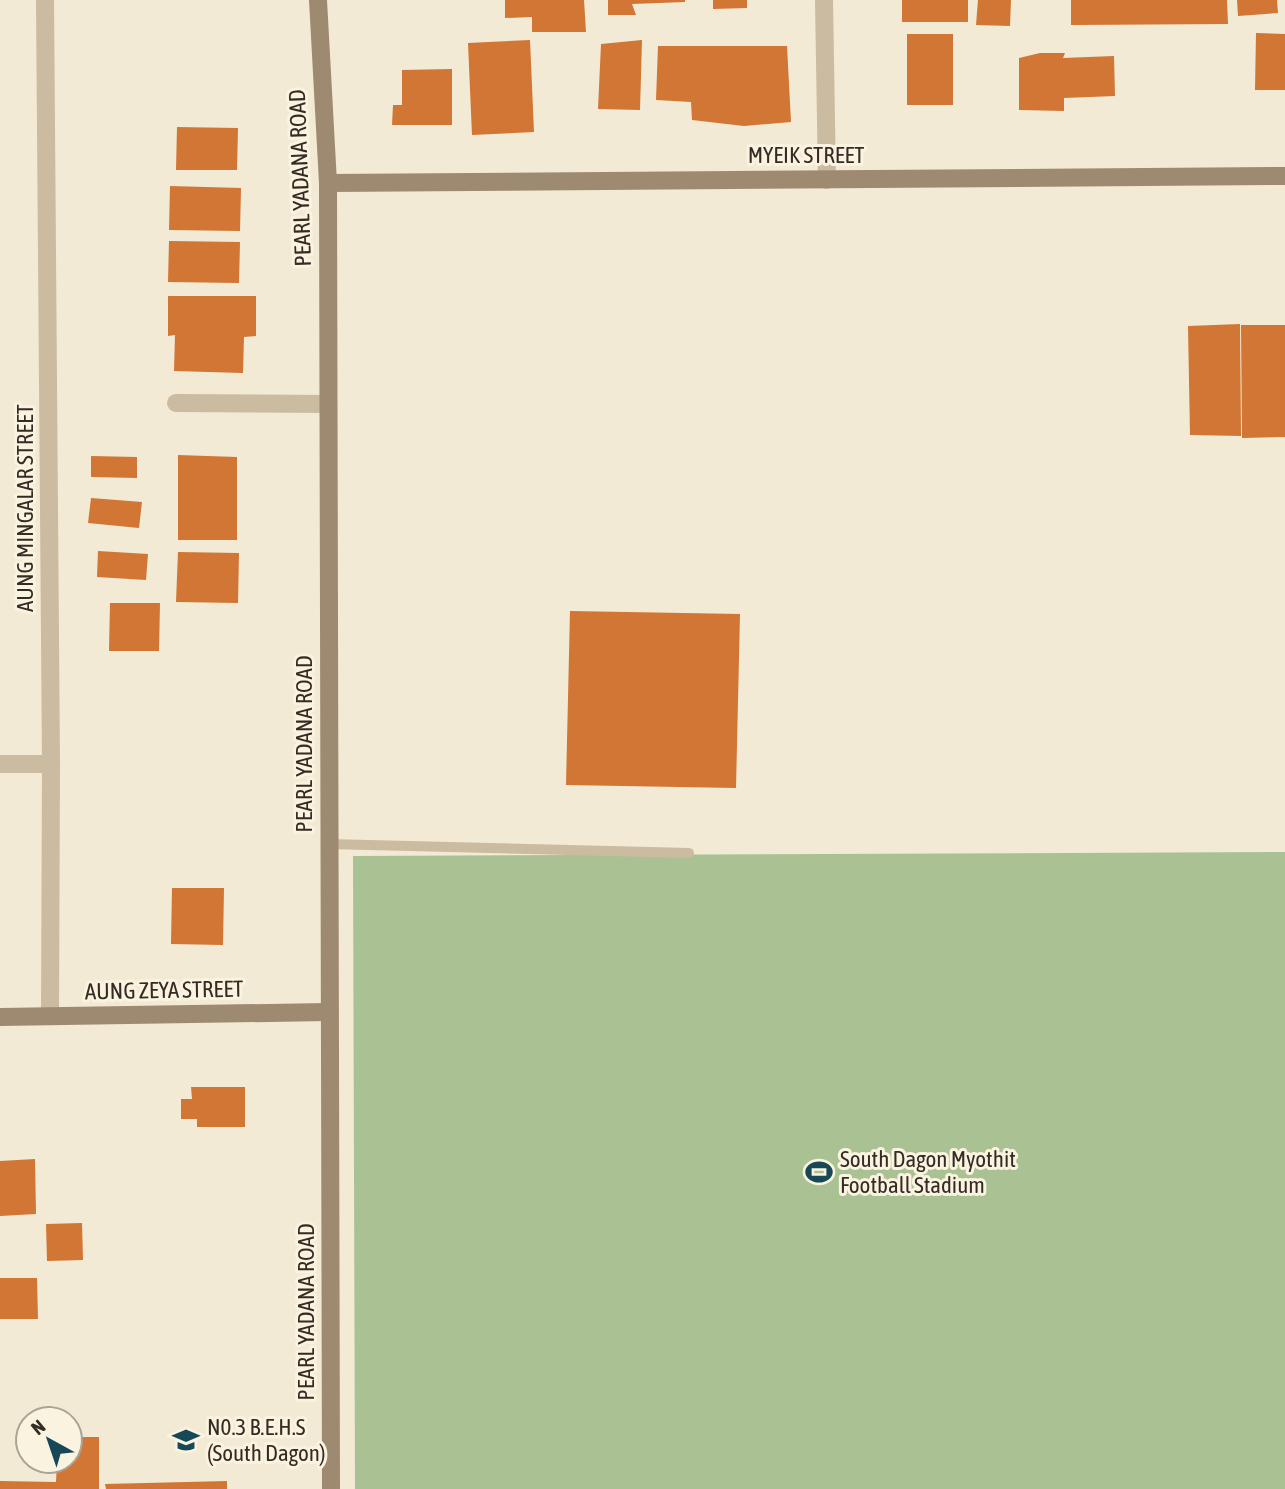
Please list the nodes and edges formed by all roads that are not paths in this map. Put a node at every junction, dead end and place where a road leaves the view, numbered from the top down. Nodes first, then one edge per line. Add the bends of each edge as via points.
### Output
1 (45, 0) edge
2 (318, 0) edge
3 (824, 0) edge
4 (1285, 176) edge
5 (827, 180) junction
6 (328, 183) junction
7 (176, 403) dead end
8 (328, 404) junction
9 (0, 764) edge
10 (51, 764) junction
11 (328, 844) junction
12 (689, 853) dead end
13 (328, 1012) junction
14 (50, 1016) junction
15 (0, 1017) edge
16 (331, 1489) edge

1 - 10 street, AUNG MINGALAR STREET
2 - 6 street, PEARL YADANA ROAD
3 - 5 street
4 - 5 street, MYEIK STREET
5 - 6 street, MYEIK STREET
6 - 8 street, PEARL YADANA ROAD
7 - 8 street
8 - 11 street, PEARL YADANA ROAD
9 - 10 street
10 - 14 street, AUNG MINGALAR STREET
11 - 12 lane
11 - 13 street, PEARL YADANA ROAD
13 - 14 street, AUNG ZEYA STREET
13 - 16 street, PEARL YADANA ROAD
14 - 15 street, AUNG ZEYA STREET

